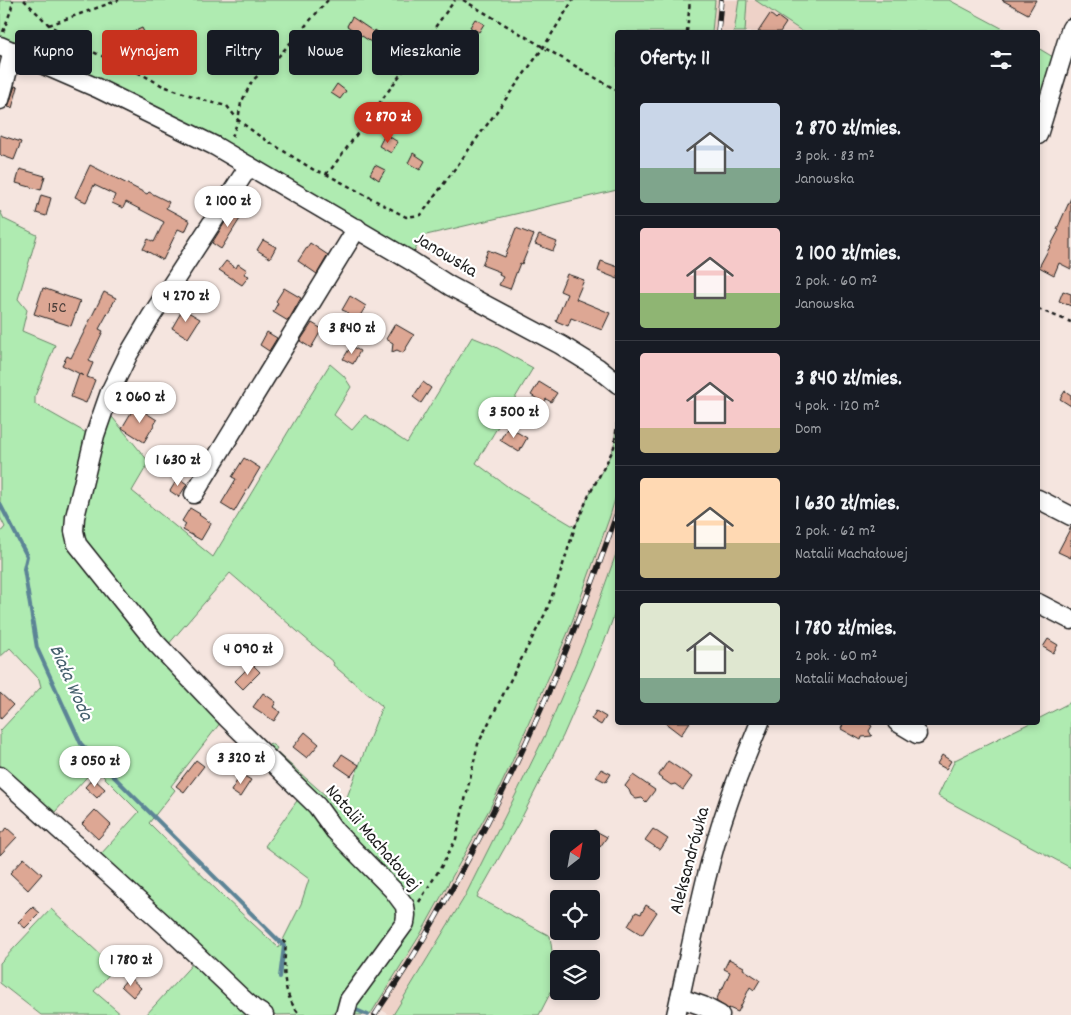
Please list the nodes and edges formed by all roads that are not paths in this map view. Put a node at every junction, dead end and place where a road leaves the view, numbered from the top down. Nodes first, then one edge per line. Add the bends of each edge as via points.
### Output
1 (1070, 38) edge
2 (5, 43) edge
3 (0, 100) edge
4 (1040, 129) edge
5 (249, 166) junction
6 (357, 228) junction
7 (615, 382) edge
8 (194, 494) dead end
9 (1040, 500) edge
10 (1071, 516) edge
11 (1040, 603) edge
12 (1071, 620) edge
13 (759, 725) edge
14 (902, 725) edge
15 (917, 734) dead end
16 (0, 776) edge
17 (678, 1006) edge
18 (264, 1015) edge
19 (344, 1015) edge
20 (720, 1015) edge

1 - 4 street
2 - 3 street
2 - 5 street, Janowska via 173,124
5 - 6 street, Janowska
5 - 19 street, Natalii Machałowej via 128,354 95,435 74,531 77,544 156,643 317,806 405,906 405,923 349,1000
6 - 7 street, Janowska via 450,286 561,345
6 - 8 street
9 - 10 street
11 - 12 street
13 - 17 street, Aleksandrówka via 722,822
14 - 15 street
16 - 18 street
17 - 20 street via 703,1006

